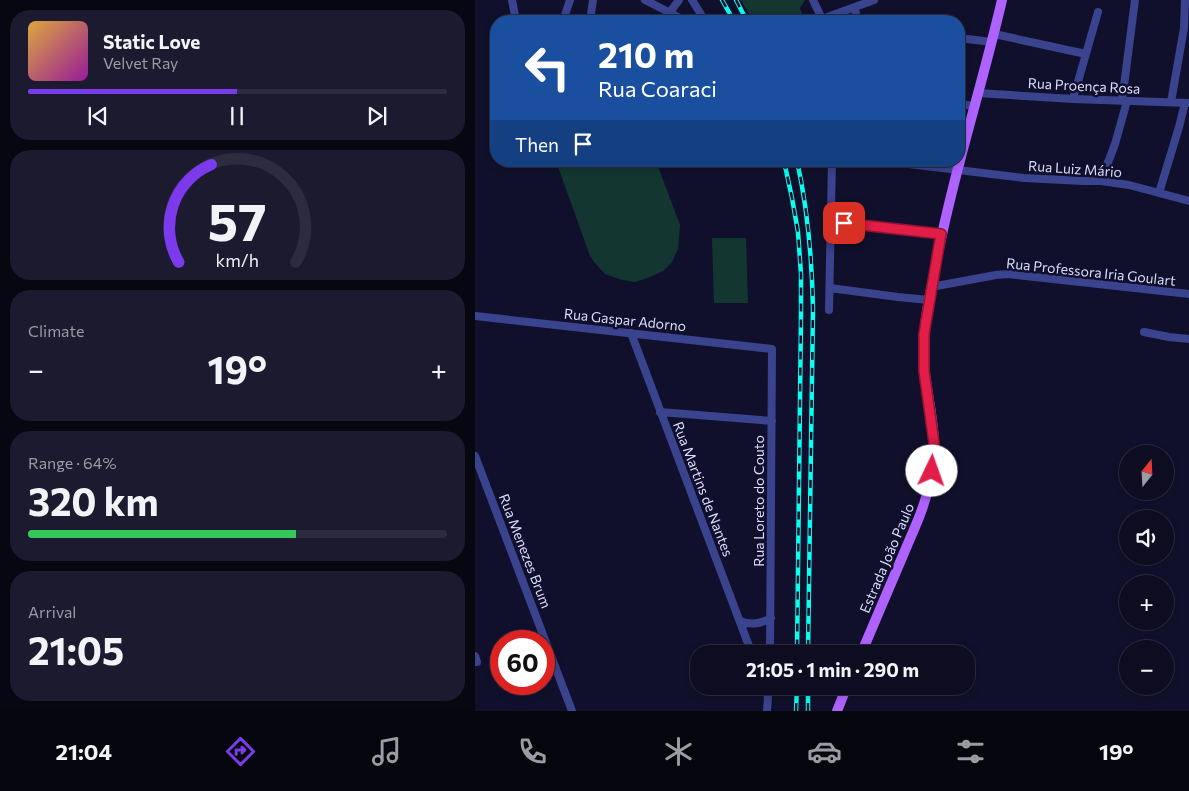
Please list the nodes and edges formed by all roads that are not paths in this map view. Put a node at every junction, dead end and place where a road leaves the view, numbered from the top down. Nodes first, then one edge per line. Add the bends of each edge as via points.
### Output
1 (512, 0) edge
2 (570, 0) edge
3 (593, 0) edge
4 (645, 0) edge
5 (679, 0) edge
6 (692, 0) edge
7 (813, 0) edge
8 (874, 0) edge
9 (1002, 0) edge
10 (1135, 0) edge
11 (1185, 0) edge
12 (855, 8) junction
13 (670, 12) junction
14 (1097, 12) dead end
15 (515, 15) edge
16 (565, 15) edge
17 (591, 15) edge
18 (675, 15) edge
19 (701, 15) edge
20 (820, 15) edge
21 (836, 15) edge
22 (856, 15) edge
23 (965, 38) edge
24 (993, 38) junction
25 (1086, 54) junction
26 (978, 93) junction
27 (1073, 99) junction
28 (1125, 101) junction
29 (1171, 102) junction
30 (1187, 103) edge
31 (965, 105) edge
32 (974, 106) junction
33 (1179, 127) junction
34 (1189, 130) edge
35 (965, 140) edge
36 (832, 167) edge
37 (932, 167) edge
38 (958, 167) edge
39 (957, 170) junction
40 (1101, 181) junction
41 (1159, 193) junction
42 (1189, 201) edge
43 (831, 221) junction
44 (941, 234) junction
45 (931, 287) junction
46 (830, 288) junction
47 (1189, 294) edge
48 (929, 300) junction
49 (829, 310) dead end
50 (475, 316) edge
51 (1144, 332) dead end
52 (631, 333) junction
53 (1189, 338) edge
54 (772, 349) joint
55 (660, 412) junction
56 (772, 421) junction
57 (475, 456) edge
58 (771, 618) junction
59 (740, 621) junction
60 (749, 645) edge
61 (770, 645) edge
62 (865, 645) edge
63 (767, 695) edge
64 (768, 695) edge
65 (843, 695) edge
66 (768, 698) junction
67 (572, 711) edge
68 (767, 711) edge
69 (837, 711) edge

1 - 15 street
2 - 16 street
3 - 17 street
4 - 13 street
5 - 13 street
6 - 19 street
7 - 20 street
8 - 12 street
9 - 24 main road, Estrada João Paulo
10 - 28 street
11 - 29 street via 1184,28
12 - 21 street
12 - 22 street
13 - 18 street
14 - 25 street
23 - 24 street
24 - 25 street
24 - 26 main road, Estrada João Paulo
25 - 27 street
26 - 27 street, Rua Proença Rosa
26 - 32 main road, Estrada João Paulo
27 - 28 street, Rua Proença Rosa
28 - 29 street, Rua Proença Rosa
28 - 40 street via 1115,144
29 - 30 street, Rua Proença Rosa
30 - 33 street
31 - 32 street
32 - 35 main road, Estrada João Paulo
33 - 34 street
33 - 41 street
36 - 43 street
37 - 39 street, Rua Luiz Mário
38 - 39 main road, Estrada João Paulo
39 - 40 street, Rua Luiz Mário via 1024,178
39 - 44 main road, Estrada João Paulo
40 - 41 street, Rua Luiz Mário
41 - 42 street, Rua Luiz Mário
43 - 44 street
43 - 46 street
44 - 45 main road, Estrada João Paulo
45 - 47 street, Rua Professora Iria Goulart via 1008,274
45 - 48 main road, Estrada João Paulo
46 - 48 street
46 - 49 street
48 - 62 main road, Estrada João Paulo via 923,354 934,443 930,485 919,520
50 - 52 street, Rua Gaspar Adorno
51 - 53 street
52 - 54 street, Rua Gaspar Adorno
52 - 55 street, Rua Martins de Nantes
54 - 56 street, Rua Loreto do Couto
55 - 56 street
55 - 59 street, Rua Martins de Nantes
56 - 58 street, Rua Loreto do Couto
57 - 67 street, Rua Menezes Brum
58 - 59 street via 760,623
58 - 61 street, Rua Loreto do Couto
59 - 60 street, Rua Martins de Nantes
63 - 66 street
64 - 66 street
65 - 69 main road
66 - 68 street

